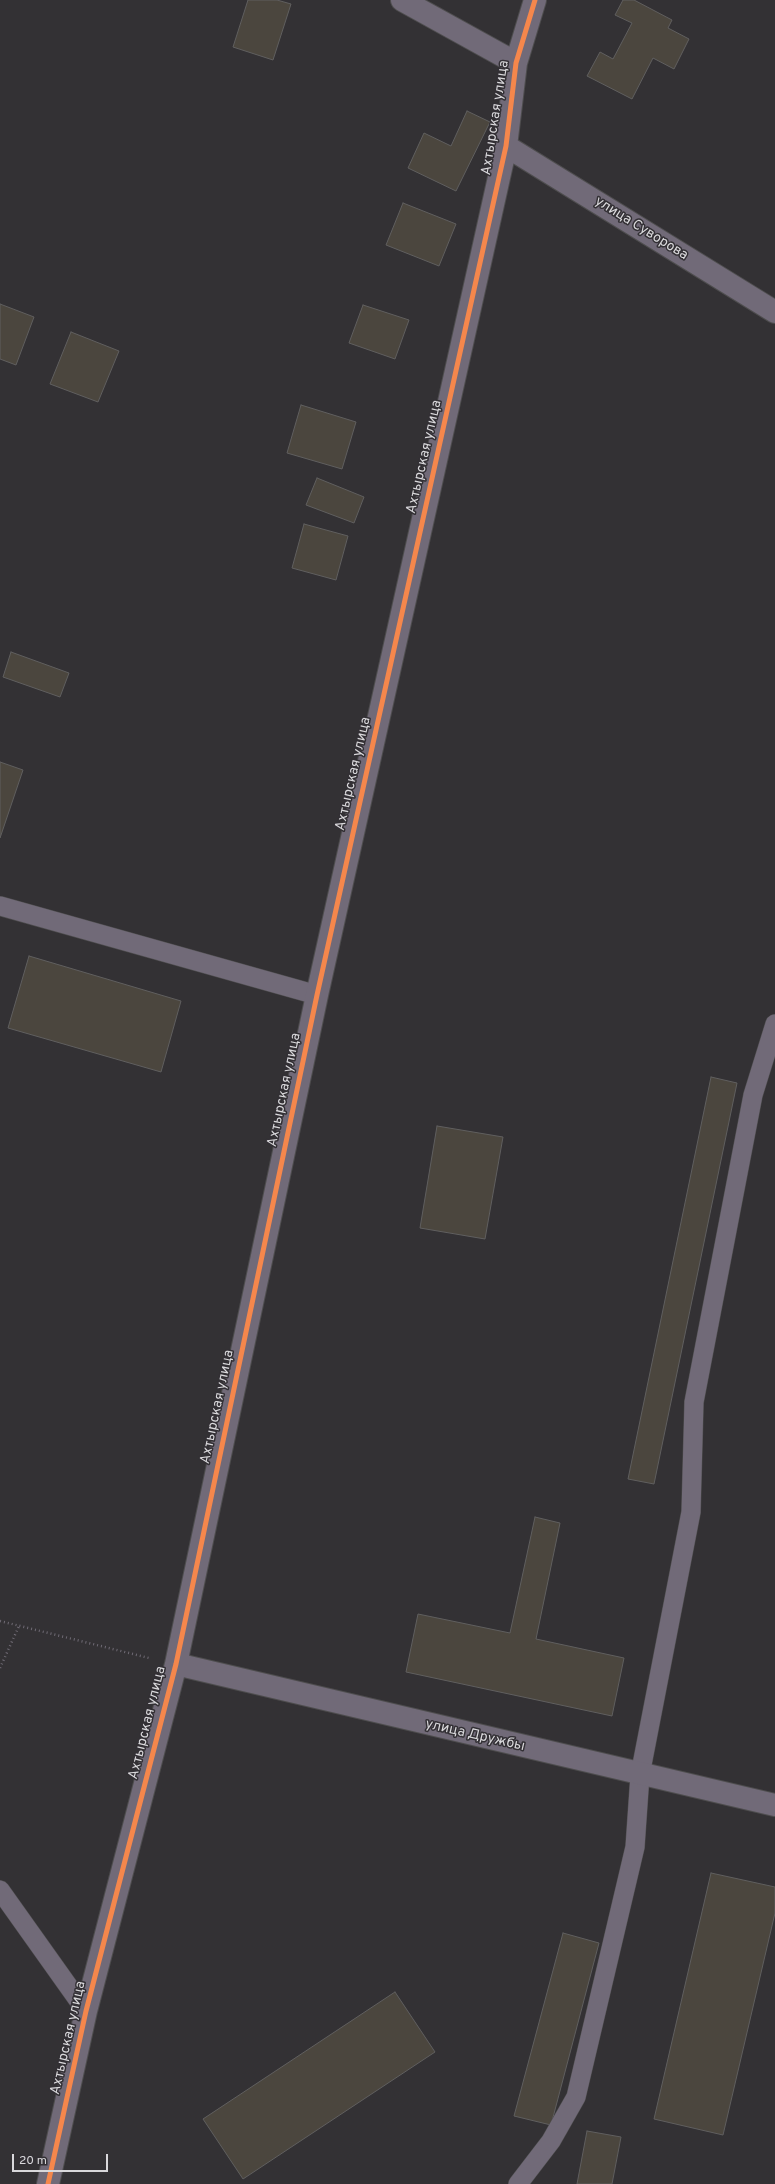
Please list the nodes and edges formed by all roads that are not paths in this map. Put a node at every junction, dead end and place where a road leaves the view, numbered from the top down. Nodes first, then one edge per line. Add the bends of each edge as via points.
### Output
1 (402, 0) edge
2 (535, 0) edge
3 (516, 63) junction
4 (506, 146) junction
5 (775, 312) edge
6 (0, 906) edge
7 (318, 995) junction
8 (775, 1024) edge
9 (176, 1664) junction
10 (640, 1775) junction
11 (775, 1805) edge
12 (0, 1890) edge
13 (86, 2012) junction
14 (48, 2184) edge
15 (518, 2184) edge

1 - 3 street
2 - 3 street, Ахтырская улица
3 - 4 street, Ахтырская улица
4 - 5 street, улица Суворова
4 - 7 street, Ахтырская улица
6 - 7 lane
7 - 9 street, Ахтырская улица
8 - 10 lane via 753,1095 694,1402 691,1512
9 - 10 street, улица Дружбы
9 - 13 street, Ахтырская улица
10 - 11 street, улица Дружбы
10 - 15 lane via 635,1847 576,2097 550,2141
12 - 13 lane
13 - 14 street, Ахтырская улица

